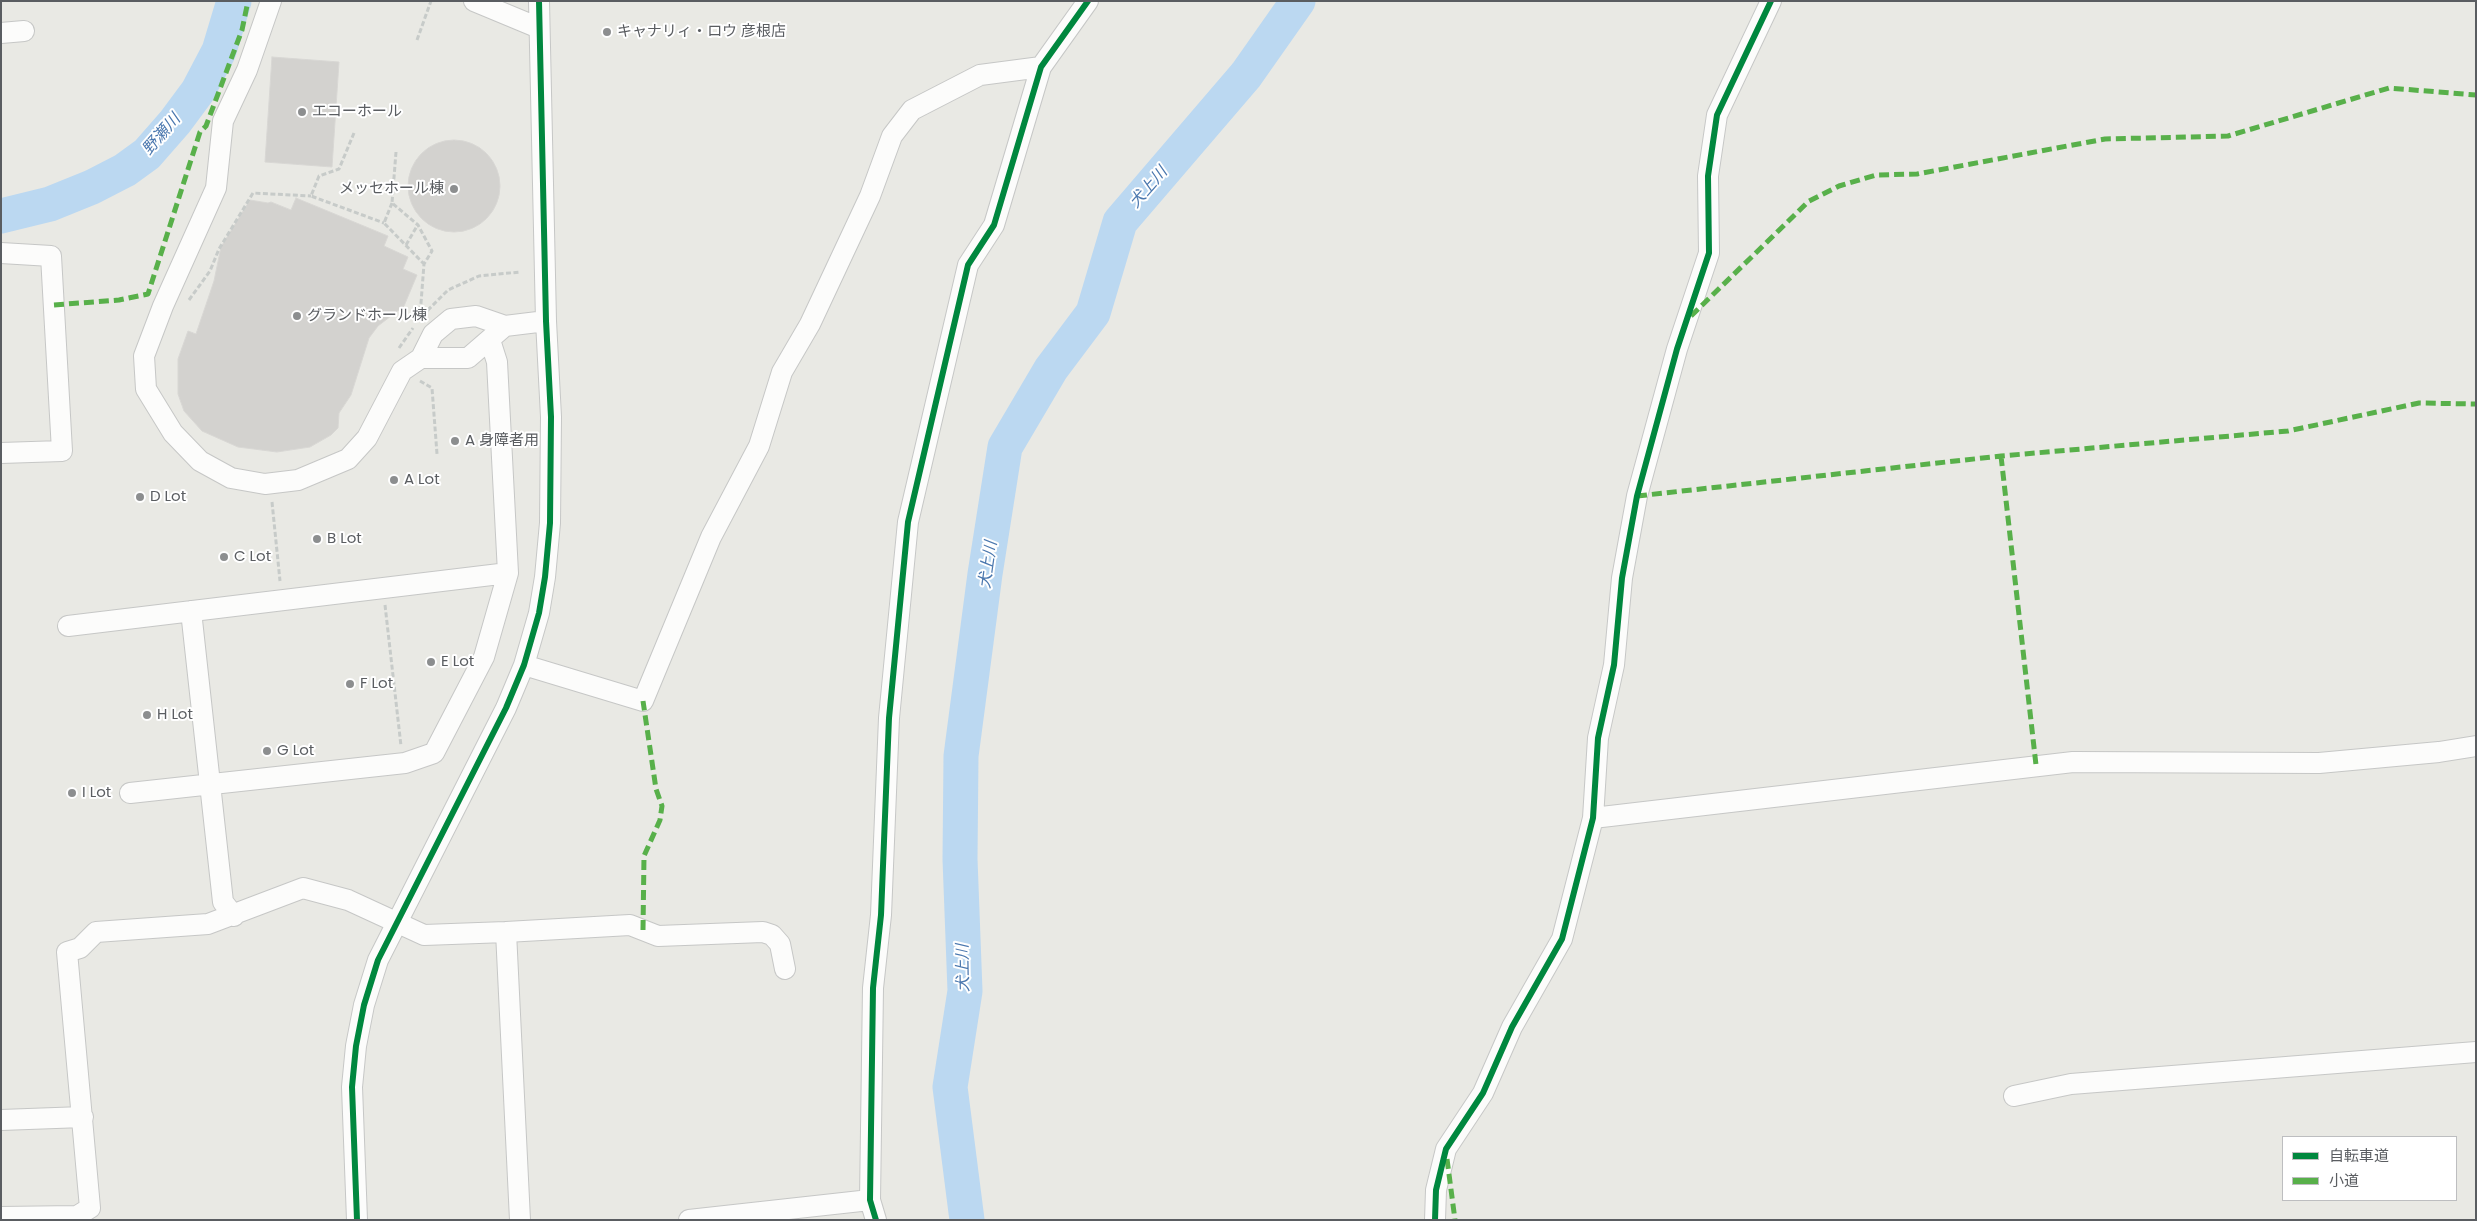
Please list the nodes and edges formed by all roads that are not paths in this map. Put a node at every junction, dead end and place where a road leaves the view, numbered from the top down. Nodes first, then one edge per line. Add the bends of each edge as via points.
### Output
1 (271, 1) edge
2 (474, 1) edge
3 (538, 1) edge
4 (1088, 1) edge
5 (1771, 1) edge
6 (539, 28) junction
7 (24, 31) dead end
8 (1, 33) edge
9 (1040, 67) junction
10 (1, 253) edge
11 (546, 321) junction
12 (505, 326) junction
13 (490, 340) junction
14 (415, 362) junction
15 (1, 453) edge
16 (508, 573) junction
17 (191, 612) junction
18 (68, 626) dead end
19 (524, 665) junction
20 (2476, 746) edge
21 (210, 784) junction
22 (130, 793) dead end
23 (1593, 818) junction
24 (234, 916) junction
25 (396, 921) junction
26 (506, 932) junction
27 (785, 970) dead end
28 (2476, 1052) edge
29 (2014, 1096) dead end
30 (83, 1117) junction
31 (1, 1120) edge
32 (870, 1200) junction
33 (786, 1215) edge
34 (1, 1217) edge
35 (357, 1220) edge
36 (520, 1220) edge
37 (689, 1220) edge
38 (876, 1220) edge
39 (1435, 1220) edge

1 - 14 street via 247,70 223,121 216,188 144,356 146,390 173,434 200,461 231,478 270,484 298,480 348,459 367,438 402,371
2 - 6 street
3 - 6 street
4 - 9 street
5 - 23 street via 1717,115 1708,176 1710,253 1677,349 1637,496 1622,578 1614,665 1598,738
6 - 11 street
7 - 8 street
9 - 19 street via 980,75 912,110 892,136 870,196 810,324 782,372 759,446 711,537 643,701
9 - 32 street via 994,226 968,265 908,522 889,718 881,915 873,988
10 - 15 street via 51,256 62,451
11 - 12 street
11 - 19 street via 551,417 550,523 539,613
12 - 13 street
12 - 14 street via 476,316 451,319 433,334
13 - 14 street via 468,358
13 - 16 street via 497,362
16 - 17 street
16 - 21 street via 484,657 434,753 405,763
17 - 18 street
17 - 21 street
19 - 25 street via 506,708
20 - 23 street via 2319,763 2073,762
21 - 22 street
21 - 24 street via 223,902
23 - 39 street via 1562,939 1512,1027 1483,1093 1446,1149 1436,1190
24 - 25 street via 303,888 348,900
24 - 30 street via 208,924 96,932 80,948 67,952
25 - 26 street via 424,935
25 - 35 street via 378,960 356,1046 352,1087
26 - 27 street via 630,925 658,936 763,932 772,935 780,944
26 - 36 street
28 - 29 street via 2071,1084
30 - 31 street
30 - 34 street via 90,1208 77,1216
32 - 33 street
32 - 38 street
33 - 37 street

